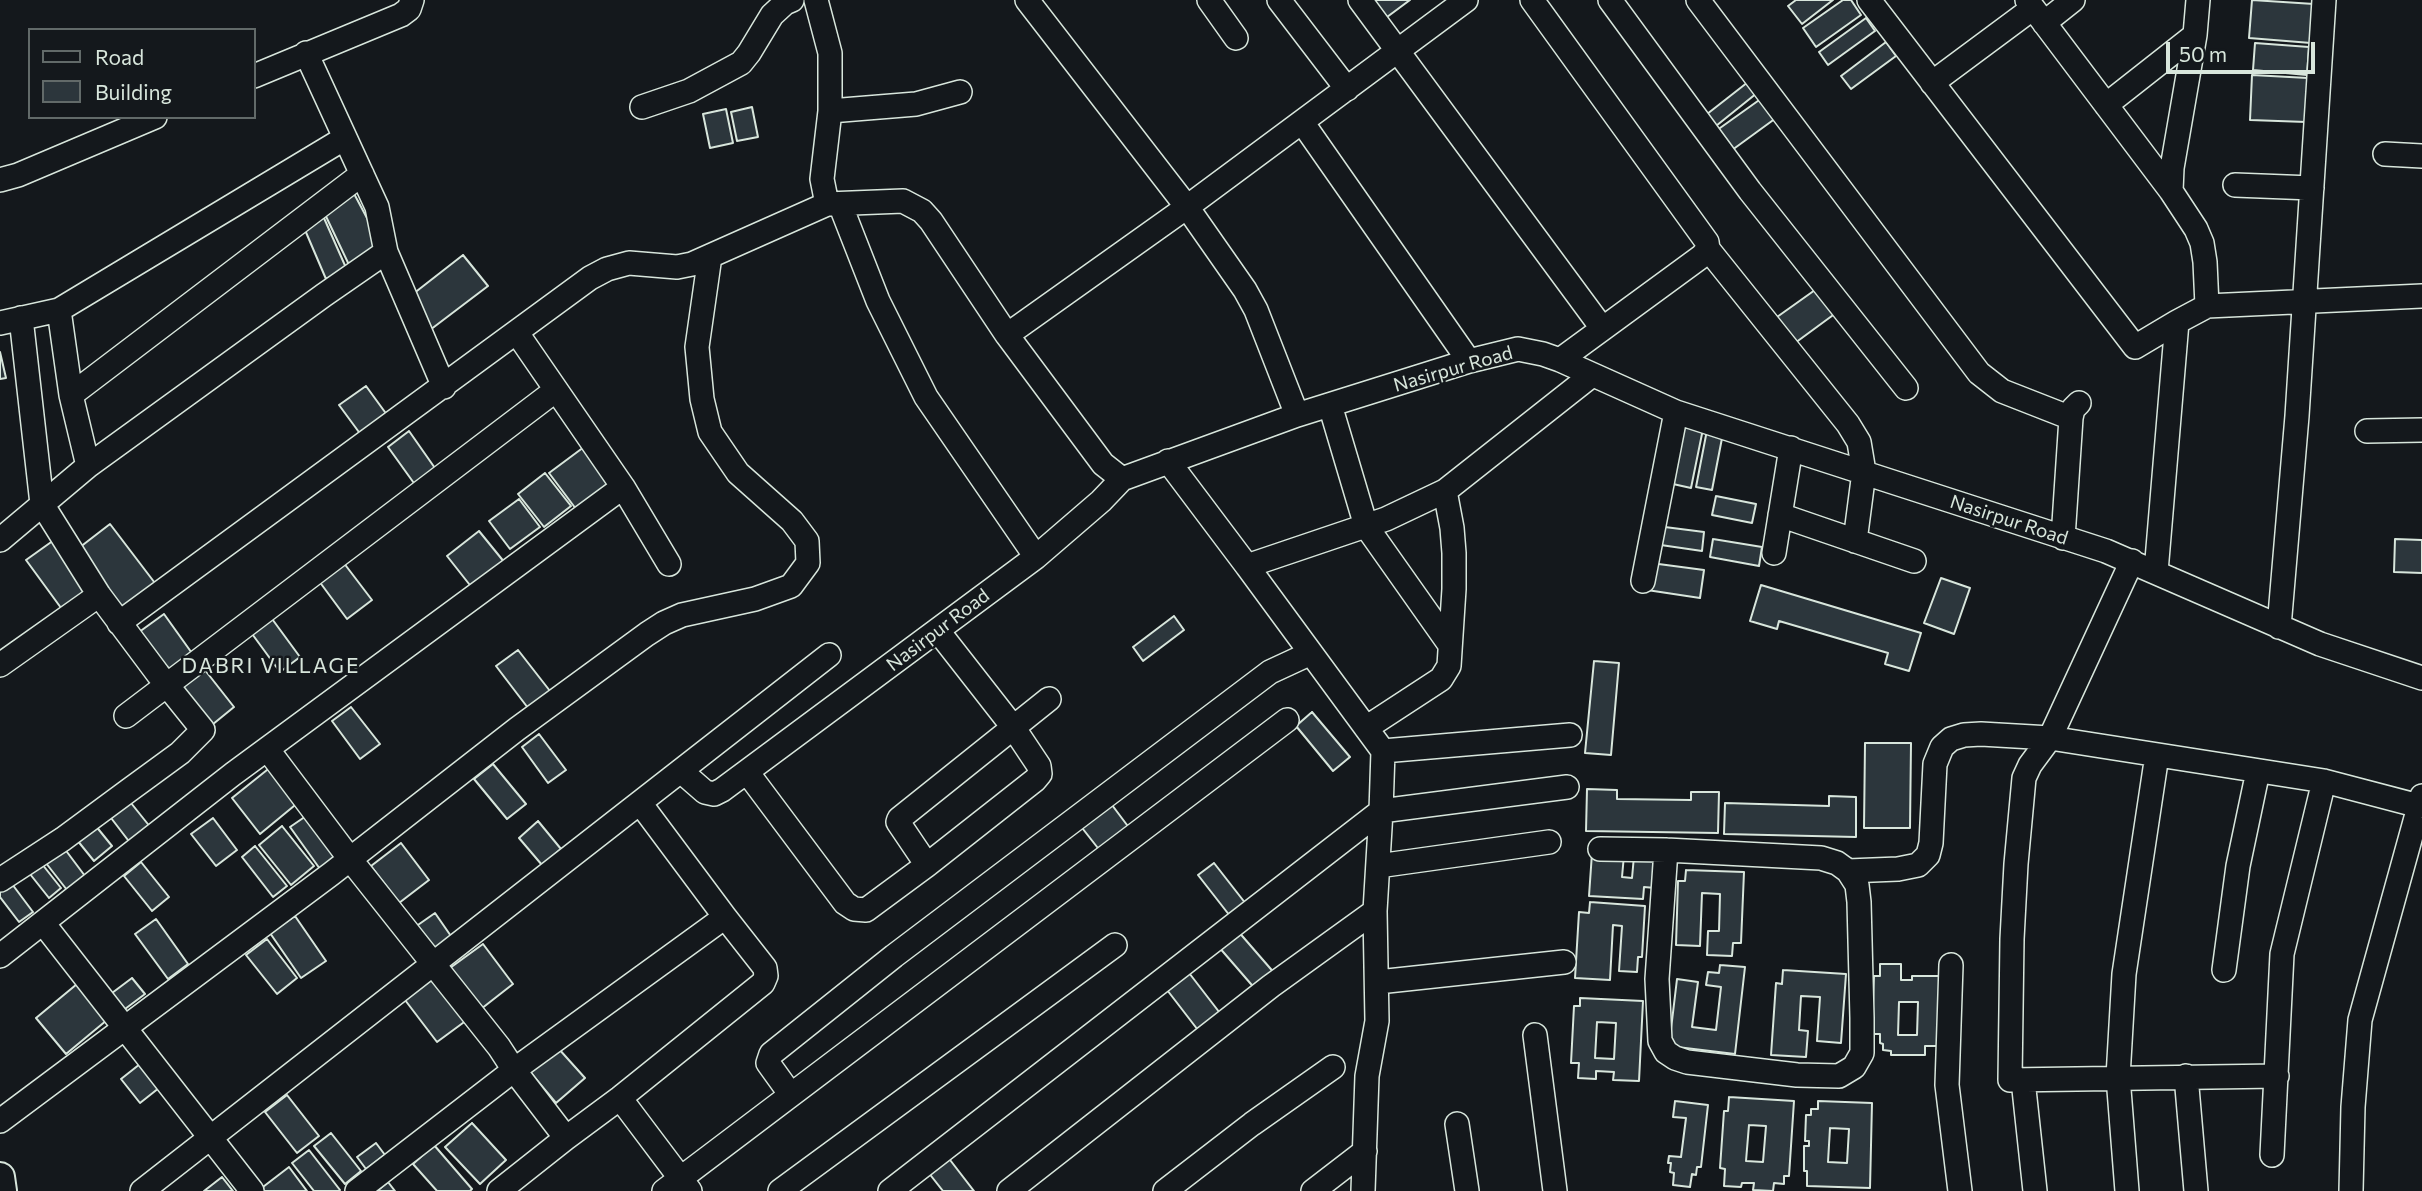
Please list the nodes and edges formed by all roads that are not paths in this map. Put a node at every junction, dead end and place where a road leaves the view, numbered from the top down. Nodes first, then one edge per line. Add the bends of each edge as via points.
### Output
1 (412, 0) edge
2 (792, 0) edge
3 (816, 0) edge
4 (1027, 0) edge
5 (1209, 0) edge
6 (1279, 0) edge
7 (1360, 0) edge
8 (1466, 0) edge
9 (1532, 0) edge
10 (1610, 0) edge
11 (1698, 0) edge
12 (1868, 0) edge
13 (2073, 0) edge
14 (2198, 0) edge
15 (2324, 0) edge
16 (2034, 10) edge
17 (2195, 35) junction
18 (1236, 38) dead end
19 (1398, 50) junction
20 (306, 53) junction
21 (256, 75) edge
22 (1932, 83) junction
23 (1347, 89) junction
24 (960, 92) dead end
25 (2106, 105) junction
26 (642, 107) dead end
27 (830, 111) junction
28 (150, 119) edge
29 (1303, 122) junction
30 (345, 138) junction
31 (2385, 155) dead end
32 (2422, 156) edge
33 (362, 174) junction
34 (0, 180) edge
35 (2235, 185) dead end
36 (2312, 188) junction
37 (2171, 191) junction
38 (833, 204) junction
39 (1187, 207) junction
40 (1708, 249) junction
41 (386, 252) junction
42 (710, 256) junction
43 (2422, 296) edge
44 (2305, 301) junction
45 (2207, 306) junction
46 (59, 310) junction
47 (10, 321) edge
48 (2177, 322) junction
49 (1602, 328) junction
50 (517, 333) junction
51 (1007, 335) junction
52 (1560, 360) junction
53 (1469, 361) junction
54 (1592, 375) junction
55 (444, 387) junction
56 (1906, 388) dead end
57 (556, 390) junction
58 (71, 395) junction
59 (1330, 405) junction
60 (1676, 412) junction
61 (1297, 415) junction
62 (2422, 430) edge
63 (2367, 431) dead end
64 (1791, 449) junction
65 (1168, 461) junction
66 (88, 466) junction
67 (1864, 472) junction
68 (1122, 479) junction
69 (623, 487) junction
70 (1445, 491) junction
71 (43, 505) junction
72 (1780, 515) junction
73 (1366, 526) junction
74 (2063, 538) junction
75 (0, 540) edge
76 (1855, 541) junction
77 (1774, 552) dead end
78 (1036, 557) junction
79 (1914, 561) dead end
80 (2132, 561) junction
81 (669, 565) dead end
82 (1247, 566) junction
83 (2156, 572) junction
84 (1643, 582) dead end
85 (99, 595) junction
86 (119, 623) junction
87 (2280, 626) junction
88 (938, 631) junction
89 (1450, 645) junction
90 (1311, 653) junction
91 (829, 655) dead end
92 (0, 664) edge
93 (2422, 678) edge
94 (167, 685) junction
95 (1049, 699) dead end
96 (126, 716) dead end
97 (1287, 720) dead end
98 (1013, 727) junction
99 (1366, 728) junction
100 (1570, 735) dead end
101 (2050, 738) junction
102 (268, 750) junction
103 (1383, 751) junction
104 (2157, 755) junction
105 (2258, 771) junction
106 (682, 772) junction
107 (747, 772) junction
108 (2324, 781) junction
109 (1567, 787) dead end
110 (2421, 801) edge
111 (640, 803) junction
112 (1381, 811) junction
113 (1549, 842) dead end
114 (1600, 849) dead end
115 (1666, 850) junction
116 (350, 859) junction
117 (928, 865) junction
118 (1378, 866) junction
119 (1848, 871) junction
120 (0, 880) edge
121 (1376, 911) junction
122 (726, 917) junction
123 (43, 923) junction
124 (1115, 945) dead end
125 (0, 956) edge
126 (1564, 962) dead end
127 (433, 963) junction
128 (1951, 965) dead end
129 (2224, 970) dead end
130 (1378, 982) junction
131 (124, 1026) junction
132 (1535, 1035) dead end
133 (1333, 1066) dead end
134 (514, 1070) junction
135 (2186, 1076) junction
136 (2277, 1076) junction
137 (2118, 1077) junction
138 (2023, 1080) junction
139 (791, 1095) junction
140 (620, 1098) junction
141 (0, 1121) edge
142 (1457, 1124) dead end
143 (211, 1136) junction
144 (566, 1138) junction
145 (1365, 1151) junction
146 (2273, 1155) dead end
147 (0, 1177) edge
148 (678, 1186) edge
149 (2, 1191) edge
150 (142, 1191) edge
151 (252, 1191) edge
152 (357, 1191) edge
153 (499, 1191) edge
154 (780, 1191) edge
155 (890, 1191) edge
156 (1009, 1191) edge
157 (1165, 1191) edge
158 (1313, 1191) edge
159 (1363, 1191) edge
160 (1467, 1191) edge
161 (1555, 1191) edge
162 (1960, 1191) edge
163 (2035, 1191) edge
164 (2127, 1191) edge
165 (2196, 1191) edge
166 (2351, 1191) edge

1 - 20 street via 410,9 401,15
2 - 26 street via 772,15 741,63 689,91
3 - 27 street via 831,53
4 - 39 street
5 - 18 street
6 - 23 street
7 - 19 street
8 - 19 street
9 - 40 street via 1704,237
10 - 56 street via 1750,191
11 - 74 street via 1979,373 2001,391 2075,410
12 - 22 street
13 - 16 street
14 - 17 street
15 - 36 street
16 - 22 street
16 - 25 street
17 - 25 street
17 - 37 street
19 - 23 street
19 - 49 street
20 - 21 street
20 - 30 street
22 - 48 street via 2135,347
23 - 29 street
24 - 27 street via 916,104
25 - 37 street
27 - 38 street via 822,179
28 - 34 street
29 - 39 street
29 - 53 street
30 - 33 street
30 - 46 street
31 - 32 street
33 - 41 street via 377,207
33 - 58 street
35 - 36 street
36 - 44 street
37 - 45 street via 2202,243
38 - 42 street
38 - 51 street via 903,201 922,211
38 - 78 street via 926,397
39 - 51 street
39 - 61 street via 1251,300
40 - 49 street
40 - 67 street via 1849,424 1859,442
41 - 55 street
41 - 66 street
42 - 50 street via 677,267 629,263 607,269
42 - 116 street via 697,347 710,432 738,473 792,521 807,541 808,563 791,586 664,623 517,729
43 - 44 street
44 - 45 street
44 - 87 street
45 - 48 street
46 - 47 street
46 - 58 street
47 - 71 street
48 - 83 street
49 - 52 street
50 - 55 street
50 - 57 street
51 - 68 street via 1103,464
52 - 53 street, Nasirpur Road via 1518,349
52 - 54 street, Nasirpur Road
53 - 59 street, Nasirpur Road
54 - 60 street, Nasirpur Road
54 - 70 street
55 - 86 street
57 - 69 street
57 - 94 street
58 - 66 street
59 - 61 street, Nasirpur Road
59 - 73 street
60 - 64 street, Nasirpur Road
60 - 84 street
61 - 65 street, Nasirpur Road
62 - 63 street
64 - 67 street, Nasirpur Road
64 - 72 street
65 - 68 street, Nasirpur Road
65 - 82 street
66 - 71 street
67 - 74 street, Nasirpur Road
67 - 76 street
68 - 78 street, Nasirpur Road
69 - 81 street
69 - 102 street
70 - 73 street
70 - 89 street via 1454,553
71 - 75 street
71 - 85 street
72 - 76 street
72 - 77 street
73 - 82 street
73 - 89 street
74 - 80 street, Nasirpur Road
76 - 79 street
78 - 88 street, Nasirpur Road
80 - 83 street, Nasirpur Road
80 - 101 street
82 - 90 street
83 - 87 street, Nasirpur Road
85 - 86 street
85 - 92 street
86 - 94 street
87 - 93 street, Nasirpur Road
88 - 98 street
88 - 107 street, Nasirpur Road
89 - 99 street via 1449,666 1440,678
90 - 99 street
90 - 139 street via 1270,672 771,1054 768,1063
91 - 106 street
94 - 96 street
94 - 120 street via 201,724 201,733 64,839
95 - 98 street
97 - 139 street
98 - 117 street via 1040,766 1040,774
98 - 117 street via 899,819
99 - 103 street
100 - 103 street
101 - 104 street
101 - 119 street via 1981,734 1951,739 1935,764 1928,855 1918,865
101 - 138 street via 2024,778 2015,864 2010,1080
102 - 116 street
102 - 123 street
103 - 112 street
104 - 105 street
104 - 137 street via 2124,974
105 - 108 street
105 - 129 street via 2238,866
106 - 107 street, Nasirpur Road via 714,794
106 - 111 street
107 - 117 street via 854,909 866,910
108 - 110 street
108 - 136 street via 2282,954
109 - 112 street
110 - 166 street via 2360,1020
111 - 122 street
111 - 127 street
112 - 118 street
112 - 155 street
113 - 118 street
114 - 115 street
115 - 119 street via 1821,858
115 - 119 street via 1657,979 1660,1041 1666,1052 1687,1062 1797,1075 1839,1076 1854,1067 1862,1053 1859,902 1857,884
116 - 127 street
116 - 131 street
118 - 121 street
121 - 130 street
121 - 156 street via 1271,986
122 - 134 street
122 - 140 street via 765,968 764,983
123 - 125 street
123 - 131 street
124 - 154 street
126 - 130 street
127 - 134 street
127 - 143 street
128 - 162 street via 1947,1085
130 - 145 street via 1377,1021 1367,1076
131 - 141 street
131 - 143 street
132 - 161 street
133 - 157 street
134 - 144 street
134 - 152 street
135 - 136 street
135 - 137 street
135 - 165 street
136 - 146 street
137 - 138 street
137 - 164 street
138 - 163 street
139 - 148 street
140 - 144 street
140 - 148 street
142 - 160 street
143 - 150 street
143 - 151 street
144 - 153 street
145 - 158 street
145 - 159 street
147 - 149 main road

